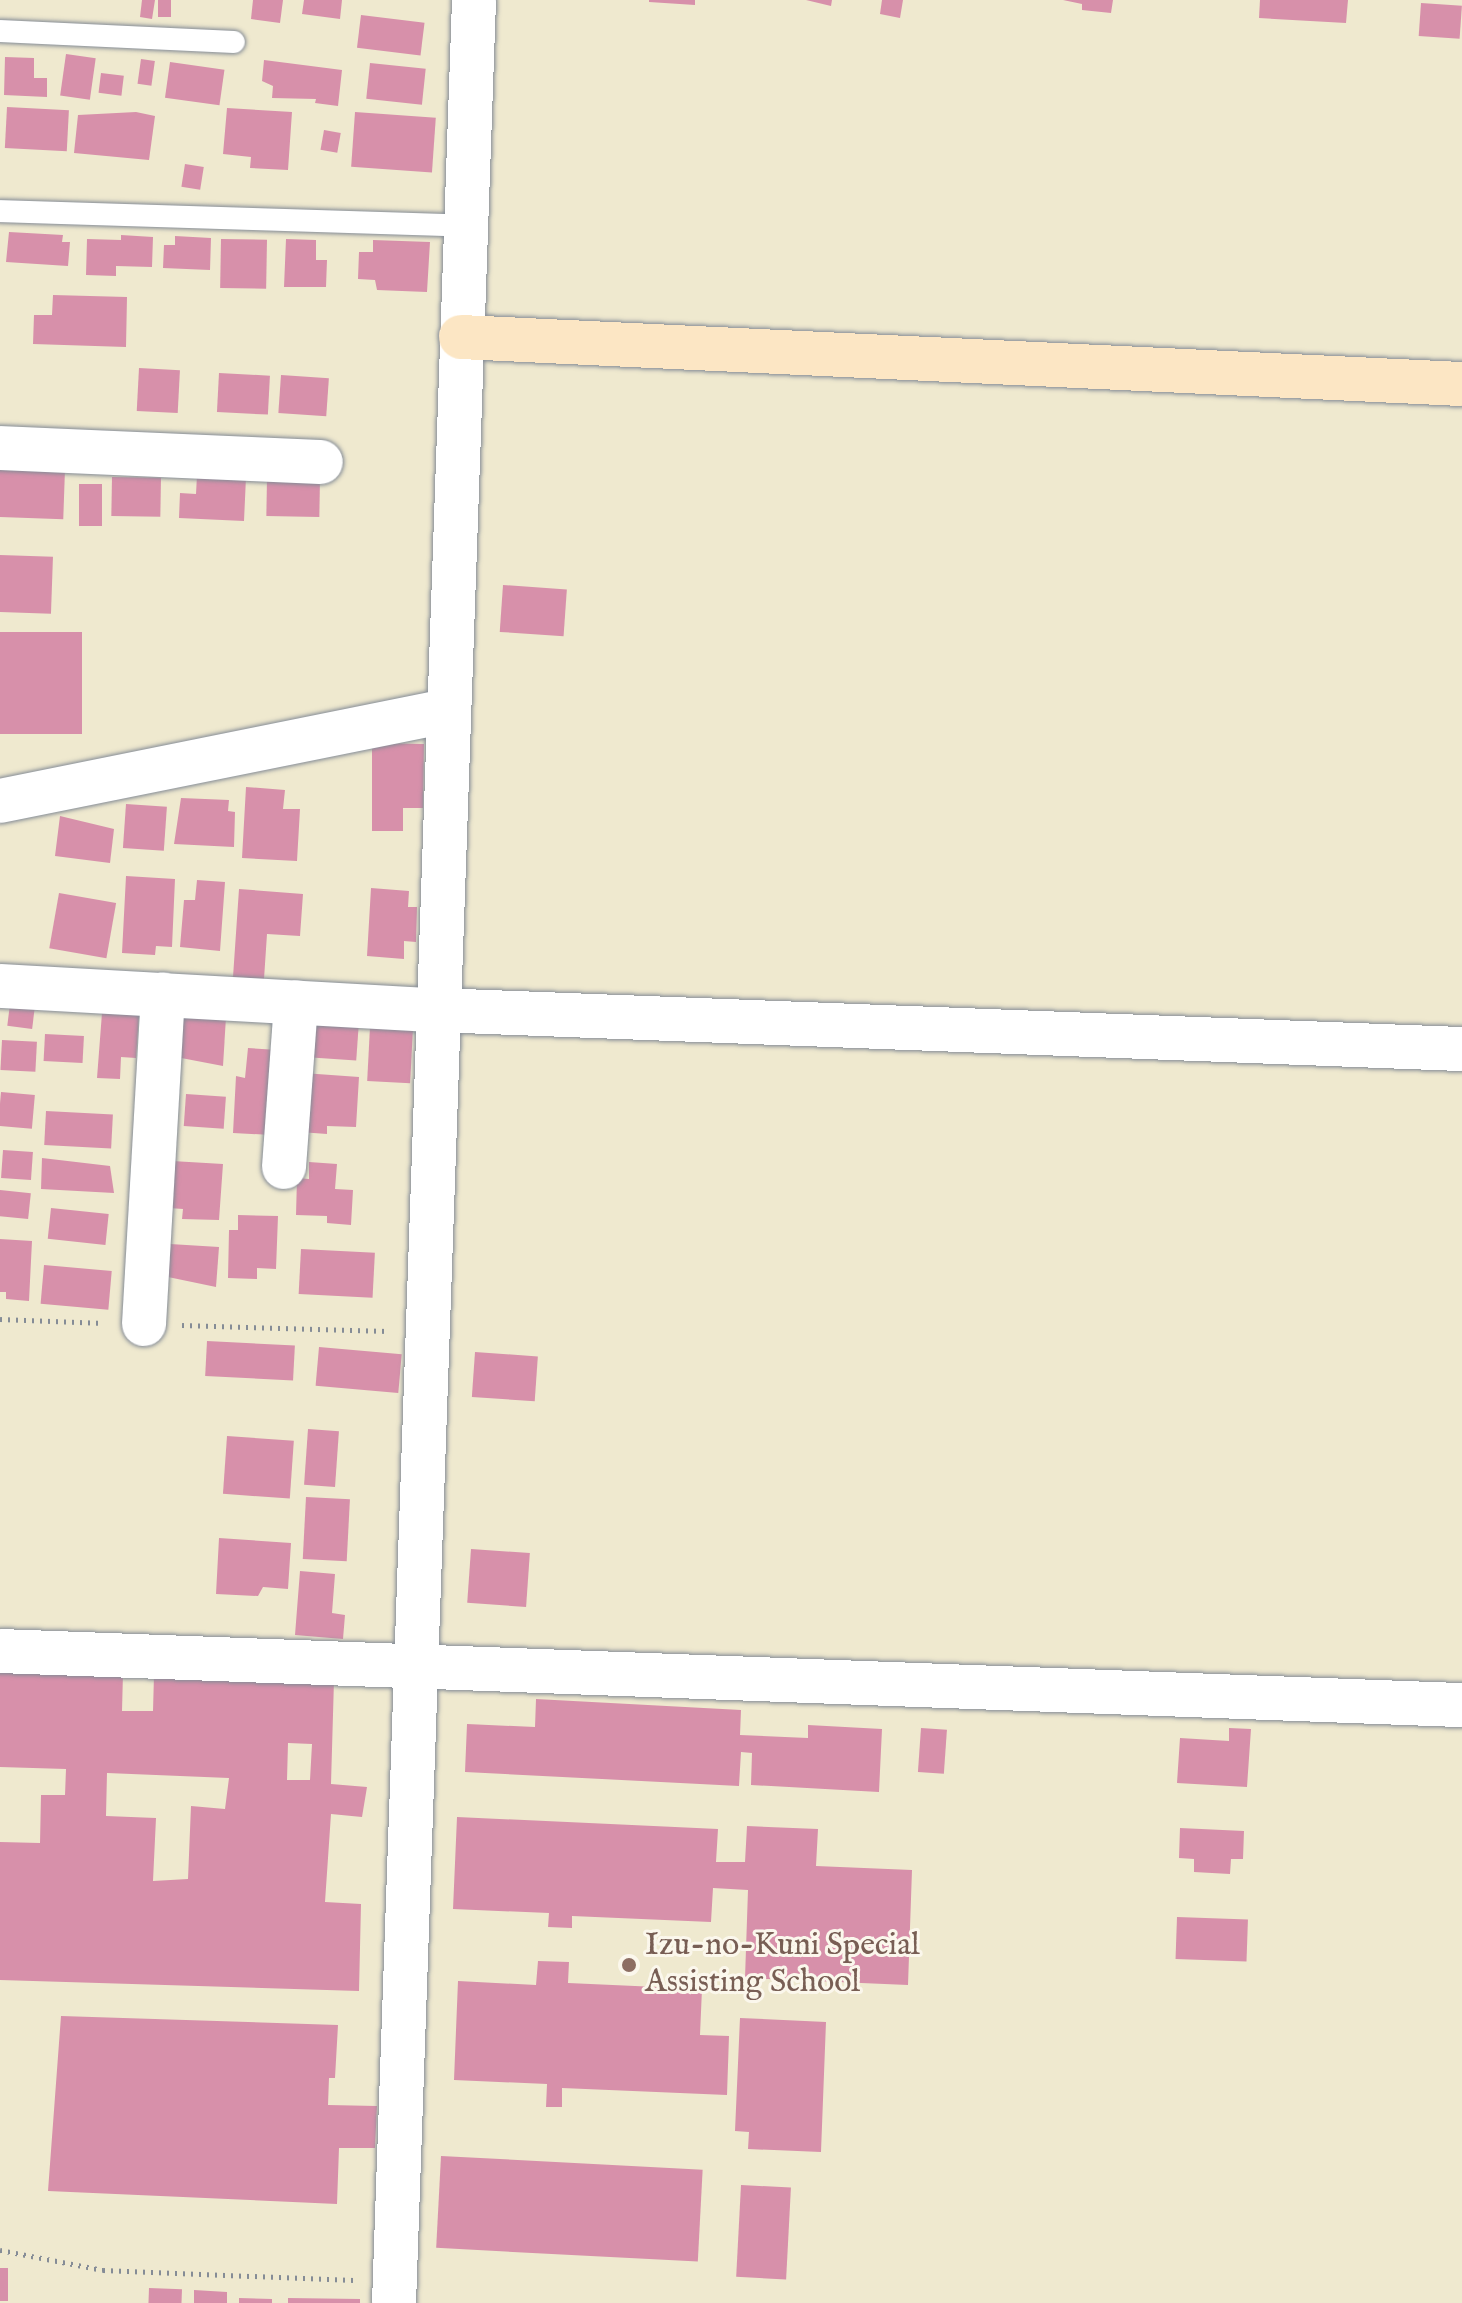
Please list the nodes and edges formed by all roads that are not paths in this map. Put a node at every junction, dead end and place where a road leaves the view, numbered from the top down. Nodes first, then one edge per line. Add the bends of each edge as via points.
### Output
1 (474, 0) edge
2 (0, 31) edge
3 (234, 42) dead end
4 (0, 211) edge
5 (466, 226) junction
6 (461, 337) junction
7 (1462, 384) edge
8 (0, 448) edge
9 (321, 462) dead end
10 (448, 711) junction
11 (0, 801) edge
12 (0, 986) edge
13 (163, 995) junction
14 (296, 1002) junction
15 (436, 1010) junction
16 (1462, 1049) edge
17 (284, 1167) dead end
18 (144, 1324) road end
19 (0, 1651) edge
20 (413, 1663) junction
21 (1462, 1705) edge
22 (394, 2293) edge

1 - 5 street
2 - 3 lane
4 - 5 lane
5 - 6 street
6 - 7 street
6 - 10 street
8 - 9 street
10 - 11 street
10 - 15 street
12 - 13 street
13 - 14 street
13 - 18 street
14 - 15 street
14 - 17 street
15 - 16 street
15 - 20 street
19 - 20 street
20 - 21 street
20 - 22 street

